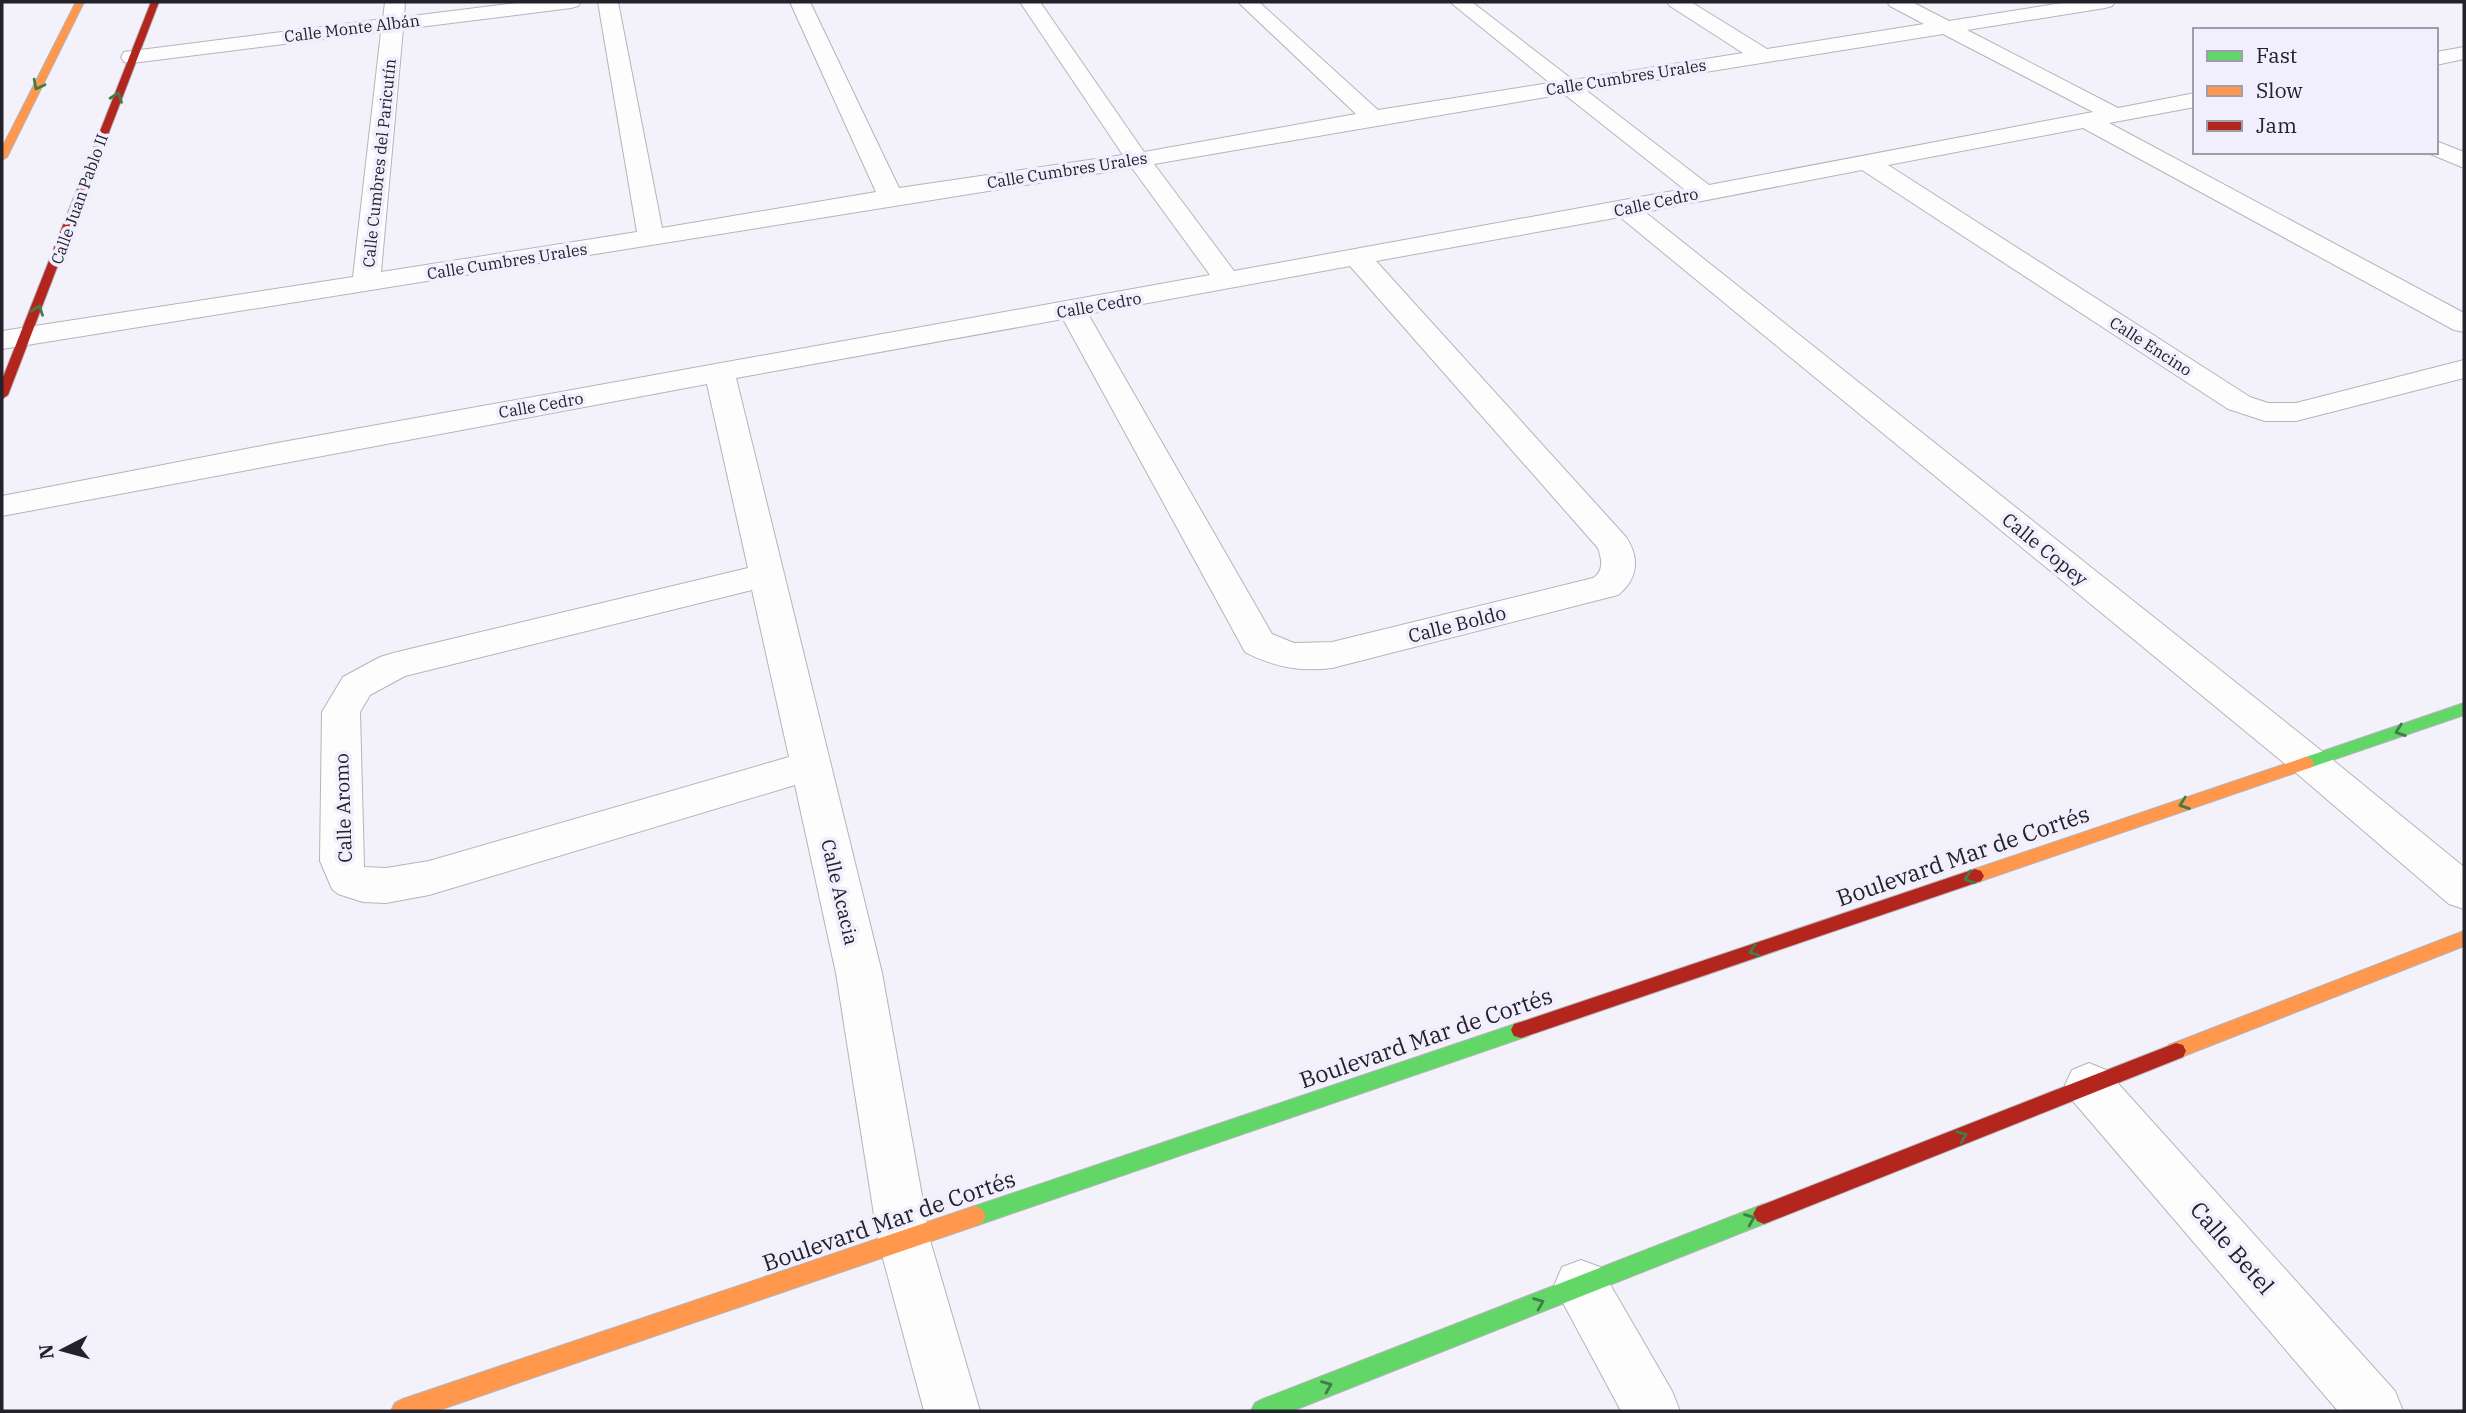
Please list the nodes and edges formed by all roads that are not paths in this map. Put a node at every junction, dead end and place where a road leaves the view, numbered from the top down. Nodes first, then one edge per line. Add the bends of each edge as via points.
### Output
1 (80, 2) edge
2 (155, 2) edge
3 (571, 2) edge
4 (608, 2) edge
5 (800, 2) edge
6 (1030, 2) edge
7 (1248, 2) edge
8 (1460, 2) edge
9 (1677, 2) edge
10 (1897, 2) edge
11 (2105, 2) edge
12 (394, 13) edge
13 (1947, 28) junction
14 (2464, 53) edge
15 (1761, 55) junction
16 (132, 57) junction
17 (2438, 59) edge
18 (1571, 86) junction
19 (2193, 100) edge
20 (2113, 114) junction
21 (1373, 118) junction
22 (2085, 120) junction
23 (2438, 149) edge
24 (2, 157) edge
25 (1138, 160) junction
26 (2464, 162) edge
27 (1867, 163) junction
28 (1703, 192) junction
29 (891, 197) junction
30 (1625, 208) junction
31 (651, 238) junction
32 (1357, 257) junction
33 (1228, 281) junction
34 (366, 283) junction
35 (1072, 310) junction
36 (2464, 324) edge
37 (15, 338) edge
38 (2464, 369) edge
39 (720, 373) junction
40 (2, 396) edge
41 (2, 506) edge
42 (766, 575) junction
43 (2464, 709) edge
44 (2309, 762) junction
45 (811, 765) junction
46 (2464, 892) edge
47 (2464, 938) edge
48 (2089, 1085) junction
49 (904, 1240) junction
50 (1581, 1286) junction
51 (403, 1411) edge
52 (952, 1411) edge
53 (1264, 1411) edge
54 (1653, 1411) edge
55 (2375, 1411) edge

1 -> 24 street
2 - 16 street, Calle Juan Pablo II
3 - 12 street, Calle Monte Albán
4 - 31 street
5 - 29 street
6 - 25 street
7 - 21 street
8 - 18 street
9 - 15 street
10 - 13 street
11 - 13 street, Calle Cumbres Urales
12 - 16 street, Calle Monte Albán
12 - 34 street, Calle Cumbres del Paricutín
13 - 15 street, Calle Cumbres Urales
13 - 20 street
14 - 17 street
15 - 18 street, Calle Cumbres Urales
37 -> 16 street, Calle Juan Pablo II
18 - 21 street, Calle Cumbres Urales
18 - 28 street
19 - 20 street, Calle Cedro
20 - 22 street, Calle Cedro
21 - 25 street, Calle Cumbres Urales
22 - 27 street, Calle Cedro
22 - 36 street
23 - 26 street
25 - 29 street, Calle Cumbres Urales
25 - 33 street
27 - 28 street, Calle Cedro
27 - 38 street, Calle Encino via 2252,408 2296,412
28 - 30 street, Calle Cedro
29 - 31 street, Calle Cumbres Urales
30 - 32 street, Calle Cedro
30 - 44 street, Calle Copey
31 - 34 street, Calle Cumbres Urales
32 - 33 street, Calle Cedro
32 - 35 street, Calle Boldo via 1614,545 1620,567 1616,580 1605,587 1332,655 1275,653 1258,643
33 - 35 street, Calle Cedro
34 - 37 street, Calle Cumbres Urales
35 - 39 street, Calle Cedro
37 - 40 street, Calle Juan Pablo II
39 - 41 street, Calle Cedro
39 - 42 street, Calle Acacia
42 - 45 street, Calle Acacia
42 - 45 street, Calle Aromo via 393,666 356,686 341,712 341,861 346,876 357,884 429,878
43 -> 44 street, Boulevard Mar de Cortés
44 - 46 street, Calle Copey
44 -> 49 street, Boulevard Mar de Cortés
45 - 49 street, Calle Acacia via 859,973
47 - 48 street
50 -> 48 street
48 - 55 street, Calle Betel
49 - 51 street, Boulevard Mar de Cortés
49 - 52 street, Calle Acacia
53 -> 50 street
50 - 54 street

